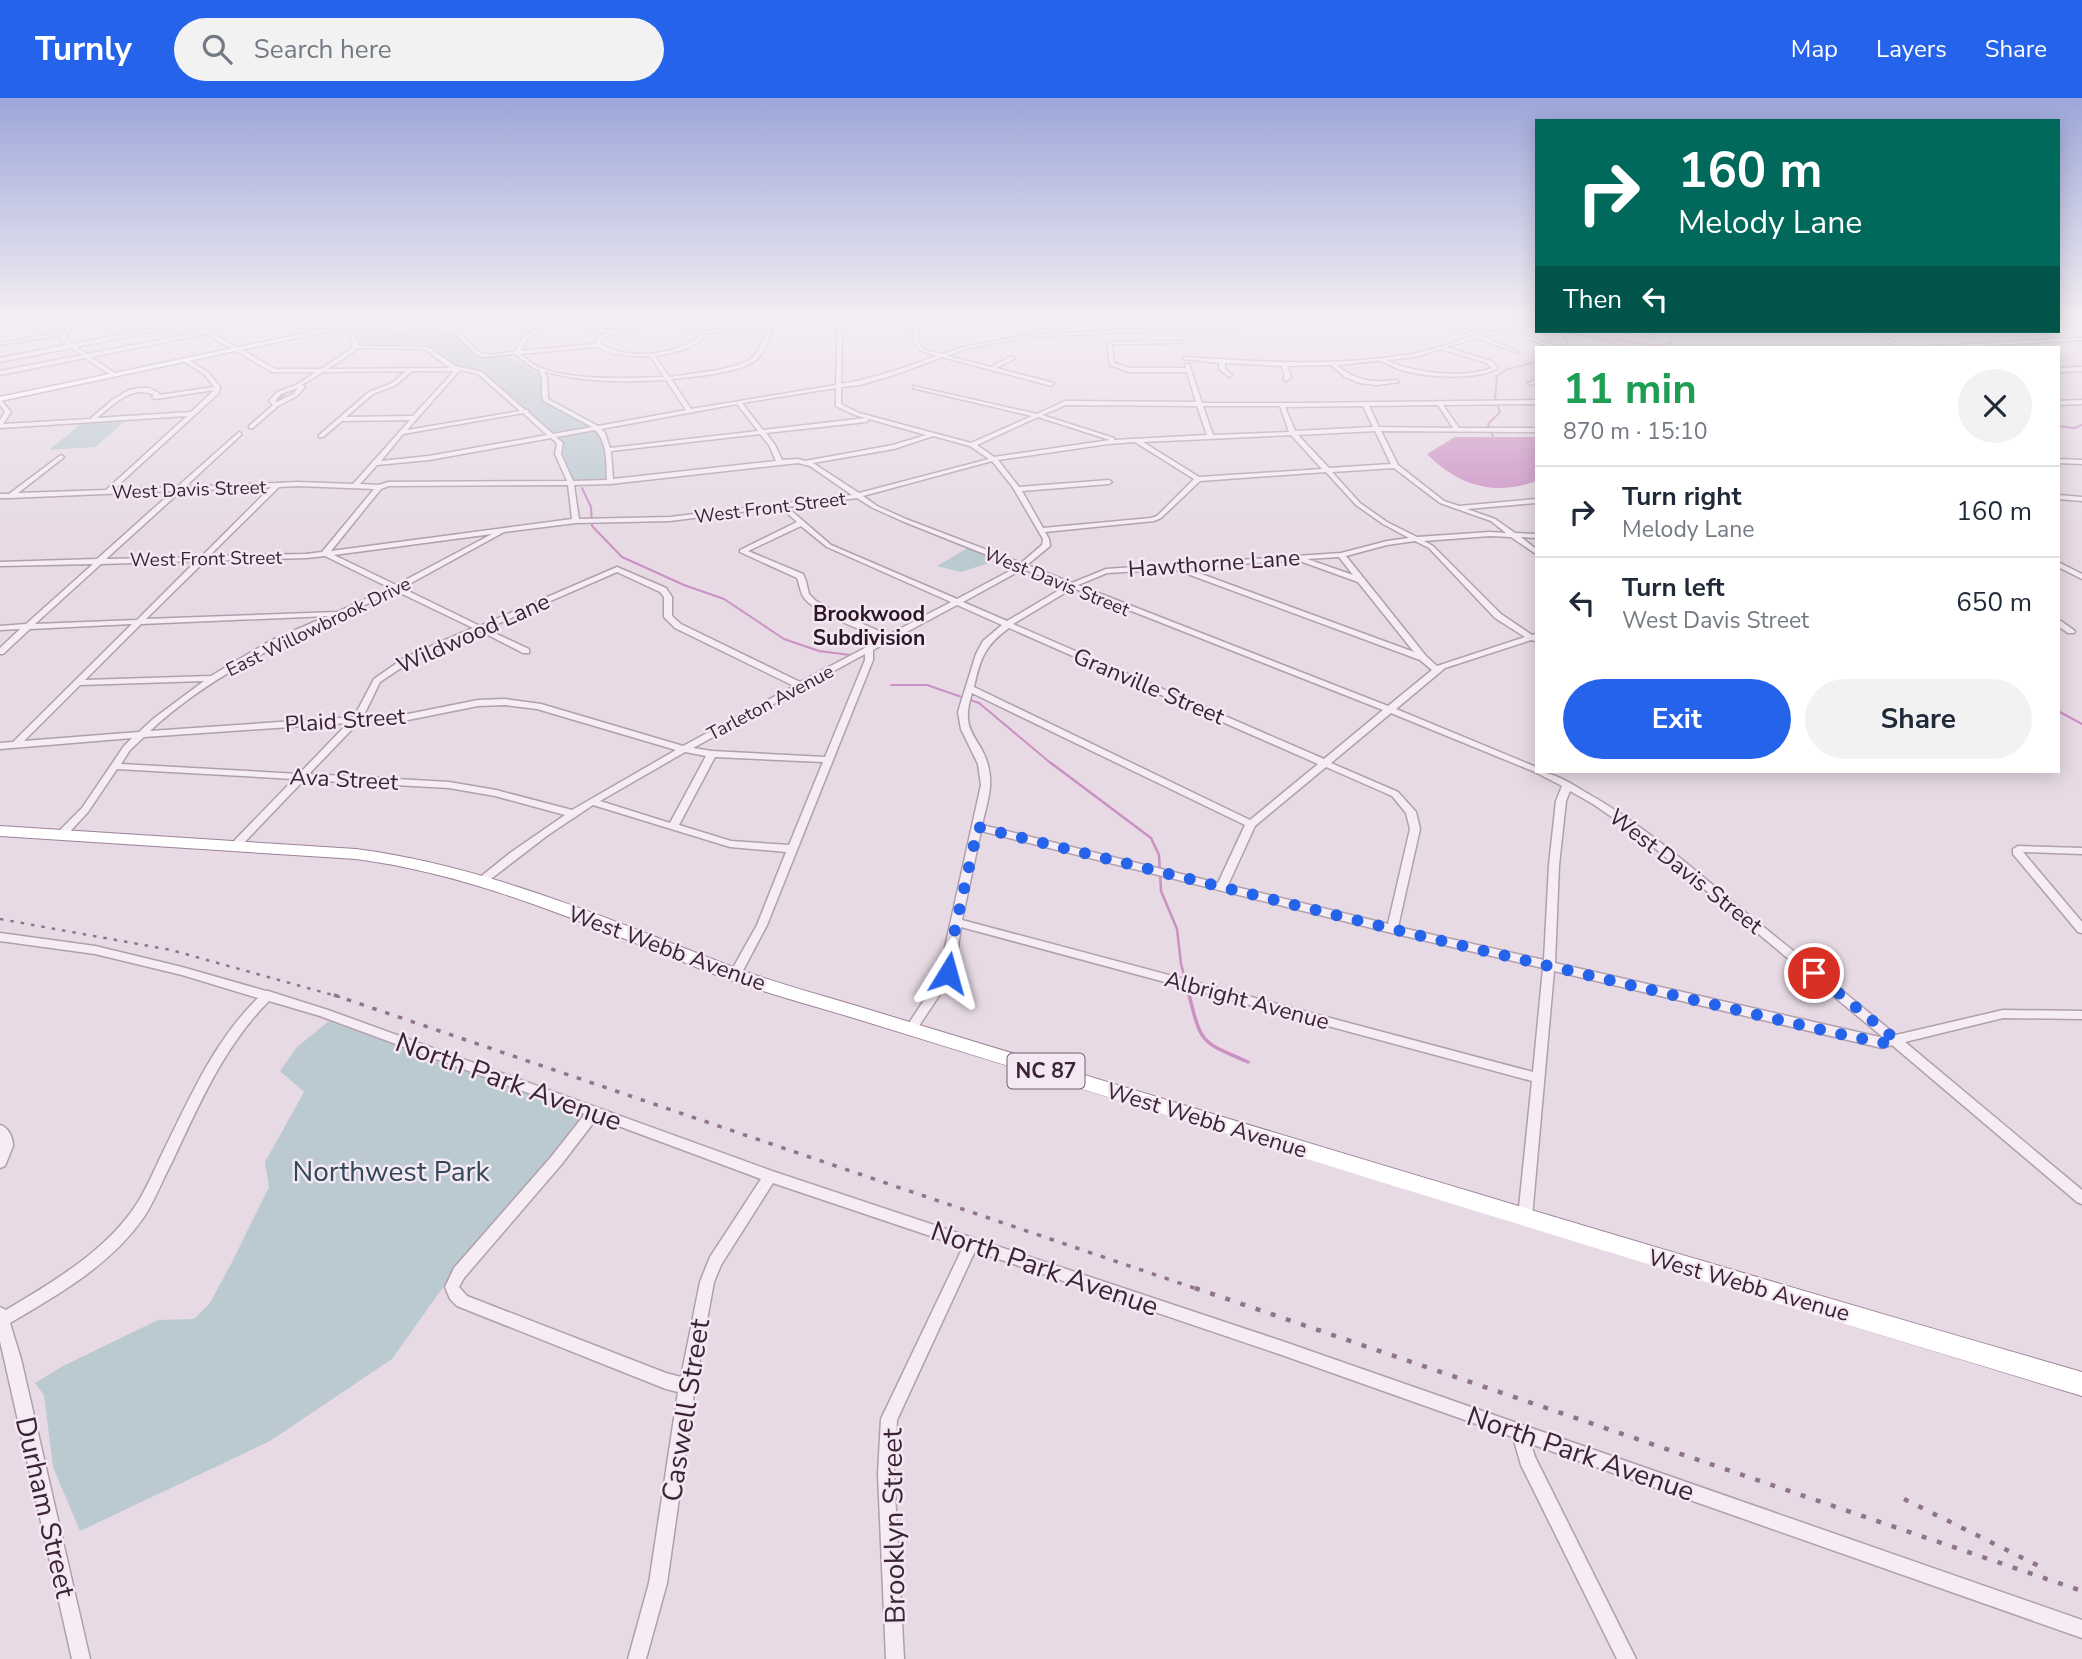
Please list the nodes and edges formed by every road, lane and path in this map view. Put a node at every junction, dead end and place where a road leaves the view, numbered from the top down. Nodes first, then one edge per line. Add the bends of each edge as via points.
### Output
1 (42, 391) edge
2 (138, 391) edge
3 (153, 391) edge
4 (197, 391) edge
5 (214, 391) edge
6 (286, 391) edge
7 (299, 391) edge
8 (377, 391) edge
9 (439, 391) edge
10 (502, 391) edge
11 (545, 391) edge
12 (676, 391) edge
13 (812, 391) edge
14 (838, 391) edge
15 (931, 391) edge
16 (1195, 391) edge
17 (0, 400) edge
18 (738, 402) junction
19 (1535, 402) edge
20 (2082, 402) edge
21 (1439, 403) junction
22 (2060, 403) edge
23 (1199, 404) junction
24 (1365, 404) junction
25 (276, 405) junction
26 (1282, 405) junction
27 (527, 411) junction
28 (690, 411) junction
29 (193, 414) junction
30 (1034, 416) junction
31 (416, 418) junction
32 (874, 418) junction
33 (341, 419) junction
34 (92, 420) junction
35 (0, 425) edge
36 (598, 427) junction
37 (1378, 429) junction
38 (1457, 429) junction
39 (1535, 430) edge
40 (761, 432) junction
41 (1292, 432) junction
42 (402, 433) junction
43 (239, 434) dead end
44 (934, 434) junction
45 (321, 436) dead end
46 (553, 436) junction
47 (1210, 436) junction
48 (1135, 440) junction
49 (1118, 441) junction
50 (972, 445) junction
51 (608, 450) junction
52 (61, 457) dead end
53 (995, 459) junction
54 (2060, 460) edge
55 (780, 462) junction
56 (374, 463) junction
57 (806, 463) junction
58 (2080, 463) edge
59 (1395, 466) junction
60 (1327, 470) junction
61 (1198, 479) junction
62 (610, 482) junction
63 (1109, 482) dead end
64 (571, 484) junction
65 (277, 485) junction
66 (354, 487) junction
67 (379, 487) junction
68 (181, 489) junction
69 (1017, 489) junction
70 (107, 492) junction
71 (0, 496) edge
72 (11, 496) junction
73 (857, 496) junction
74 (2060, 497) edge
75 (2082, 499) edge
76 (1535, 502) edge
77 (0, 504) edge
78 (781, 505) junction
79 (1458, 508) junction
80 (580, 521) junction
81 (801, 523) junction
82 (506, 529) junction
83 (1041, 530) junction
84 (1518, 535) junction
85 (1535, 536) edge
86 (1417, 539) junction
87 (1535, 551) edge
88 (325, 553) junction
89 (1341, 555) junction
90 (1294, 557) junction
91 (202, 559) junction
92 (100, 561) junction
93 (0, 564) edge
94 (2060, 565) edge
95 (1174, 566) junction
96 (1020, 567) junction
97 (2082, 577) edge
98 (1361, 580) junction
99 (1072, 587) junction
100 (396, 588) junction
101 (957, 603) junction
102 (340, 613) junction
103 (139, 622) junction
104 (1007, 624) junction
105 (2060, 624) edge
106 (28, 627) junction
107 (0, 628) edge
108 (479, 629) junction
109 (2071, 631) dead end
110 (1535, 638) edge
111 (889, 639) junction
112 (869, 650) junction
113 (526, 651) dead end
114 (0, 652) edge
115 (1423, 658) junction
116 (1437, 671) junction
117 (213, 678) junction
118 (77, 683) junction
119 (801, 686) junction
120 (969, 688) junction
121 (1391, 710) junction
122 (358, 718) junction
123 (139, 735) junction
124 (15, 745) junction
125 (0, 746) edge
126 (683, 749) junction
127 (712, 754) junction
128 (829, 760) junction
129 (1326, 763) junction
130 (114, 766) junction
131 (1535, 770) edge
132 (1542, 773) edge
133 (302, 777) junction
134 (1567, 785) junction
135 (592, 802) junction
136 (571, 813) junction
137 (1251, 824) junction
138 (673, 827) junction
139 (978, 827) junction
140 (0, 831) edge
141 (61, 835) junction
142 (236, 845) junction
143 (793, 849) junction
144 (2082, 852) edge
145 (484, 880) junction
146 (1222, 886) junction
147 (957, 922) junction
148 (1392, 929) junction
149 (2082, 929) edge
150 (0, 937) edge
151 (1549, 965) junction
152 (735, 975) junction
153 (268, 995) junction
154 (2082, 1015) edge
155 (911, 1029) junction
156 (1896, 1040) junction
157 (1538, 1077) junction
158 (594, 1112) junction
159 (0, 1130) edge
160 (0, 1163) edge
161 (770, 1176) junction
162 (2082, 1198) edge
163 (1525, 1217) junction
164 (972, 1243) junction
165 (1, 1318) edge
166 (2082, 1384) edge
167 (687, 1386) junction
168 (1520, 1432) junction
169 (2082, 1629) edge
170 (81, 1659) edge
171 (637, 1659) edge
172 (895, 1659) edge
173 (1628, 1659) edge

1 - 17 main road
2 - 34 street via 123,395
3 - 4 street via 155,397
5 - 29 street
6 - 25 street via 276,395 272,401
7 - 25 street
8 - 33 street
9 - 31 street
10 - 27 street
11 - 36 street via 546,400
12 - 28 street
13 - 18 street
14 - 32 street via 840,406
15 - 30 street
16 - 23 street
17 - 35 street via 8,412
18 - 28 street
18 - 40 street
19 - 21 street
20 - 22 street
21 - 24 street
21 - 38 street
23 - 26 street
23 - 30 street via 1065,403
23 - 47 street
24 - 26 street
24 - 37 street
25 - 68 street
26 - 41 street
27 - 42 street
27 - 46 street
28 - 36 street
29 - 34 street
29 - 70 street
30 - 49 street
30 - 50 street
31 - 33 street
31 - 42 street
32 - 40 street
32 - 44 street
33 - 45 street
34 - 35 street
36 - 46 street
36 - 51 street
37 - 38 street, West Front Street
37 - 41 street, West Front Street
37 - 59 street
38 - 39 street, West Front Street
40 - 51 street
40 - 55 street
41 - 47 street, West Front Street
41 - 60 street
42 - 56 street
43 - 68 street
44 - 50 street
44 - 57 street via 894,447
46 - 56 street
46 - 64 street
47 - 48 street, West Front Street
48 - 49 street, West Front Street
48 - 61 street
49 - 53 street, West Front Street
50 - 53 street
51 - 62 street
52 - 72 street
53 - 69 street
53 - 73 street, West Front Street
54 - 58 street
55 - 57 street, West Davis Street
55 - 62 street, West Davis Street
56 - 66 street
57 - 73 street, West Davis Street
59 - 60 street
59 - 79 street via 1442,502
60 - 61 street
60 - 86 street via 1365,511
61 - 83 street via 1152,520
62 - 64 street, West Davis Street
63 - 69 street
64 - 67 street, West Davis Street via 486,489
64 - 80 street
65 - 66 street, West Davis Street
65 - 68 street, West Davis Street
65 - 91 street
66 - 67 street, West Davis Street
67 - 88 street
68 - 70 street, West Davis Street
68 - 92 street
69 - 83 street
70 - 72 street, West Davis Street
71 - 72 street, West Davis Street
72 - 77 street
73 - 78 street, West Front Street
73 - 96 street, West Davis Street via 891,515
74 - 75 street
76 - 79 street
78 - 80 street, West Front Street via 664,520
78 - 81 street, Granville Street
79 - 84 street
80 - 82 street, West Front Street
81 - 101 street, Granville Street via 829,546
81 - 111 street via 741,551 800,576 807,596 815,603
82 - 88 street, West Front Street
82 - 100 street, East Willowbrook Drive
83 - 96 street, Tarleton Avenue via 1046,546
84 - 85 street, Hawthorne Lane
84 - 86 street, Hawthorne Lane
84 - 87 street
86 - 89 street, Hawthorne Lane
86 - 110 street via 1445,559 1498,616
88 - 91 street, West Front Street
88 - 100 street
89 - 90 street, Hawthorne Lane
89 - 98 street
90 - 95 street, Hawthorne Lane
90 - 98 street
91 - 92 street, West Front Street
91 - 103 street
92 - 93 street, West Front Street
92 - 106 street
94 - 97 street
95 - 99 street, Hawthorne Lane via 1106,572
95 - 115 street
96 - 99 street, West Davis Street
96 - 101 street, Tarleton Avenue
98 - 115 street
99 - 104 street, Hawthorne Lane
99 - 121 street, West Davis Street
100 - 102 street, East Willowbrook Drive
100 - 108 street
101 - 104 street, Granville Street
101 - 111 street, Tarleton Avenue
102 - 103 street
102 - 117 street, East Willowbrook Drive via 273,643
103 - 106 street
103 - 118 street
104 - 120 street, Hawthorne Lane via 980,653
104 - 129 street, Granville Street
105 - 109 street
106 - 107 street
106 - 114 street
108 - 113 street
108 - 119 street, Wildwood Lane via 617,569 663,590 668,597 668,617 678,626
108 - 122 street, Wildwood Lane via 387,672 373,687
110 - 116 street via 1456,660
111 - 112 street, Tarleton Avenue
112 - 119 street, Tarleton Avenue
112 - 128 street
115 - 116 street
116 - 121 street
117 - 118 street
117 - 123 street, East Willowbrook Drive
118 - 124 street
119 - 126 street, Tarleton Avenue
120 - 137 street
120 - 139 street, Hawthorne Lane via 963,720 986,768
121 - 129 street
121 - 131 street, West Davis Street
122 - 123 street, Plaid Street
122 - 126 street, Plaid Street via 408,717 478,704 517,703
122 - 133 street, Wildwood Lane
123 - 124 street, Plaid Street
123 - 130 street, East Willowbrook Drive
124 - 125 street, Plaid Street
126 - 127 street, Plaid Street
126 - 135 street, Tarleton Avenue
127 - 128 street, Plaid Street
127 - 138 street
128 - 143 street
129 - 137 street
129 - 148 street, Granville Street via 1395,794 1411,812 1415,829
130 - 133 street, Ava Street
130 - 141 street, East Willowbrook Drive via 85,810
132 - 134 street, West Davis Street
133 - 136 street, Ava Street via 471,788
133 - 142 street, Wildwood Lane
134 - 151 street via 1554,865
134 - 156 street, West Davis Street via 1644,834
135 - 136 street, Tarleton Avenue
135 - 138 street
136 - 145 street, Tarleton Avenue
137 - 146 street
138 - 143 street via 730,844
139 - 146 street
139 - 147 street, Hawthorne Lane
140 - 141 highway, West Webb Avenue / NC 87
141 - 142 highway, West Webb Avenue / NC 87
142 - 145 highway, West Webb Avenue / NC 87 via 384,857
143 - 152 street via 755,942
144 - 149 street via 2018,851
145 - 152 highway, West Webb Avenue / NC 87
146 - 148 street
147 - 155 street, Hawthorne Lane via 948,973
147 - 157 street, Albright Avenue
148 - 151 street
150 - 153 street, North Park Avenue via 95,950
151 - 156 street via 1835,1033 1882,1043
151 - 157 street
152 - 155 highway, West Webb Avenue / NC 87
153 - 158 street, North Park Avenue
153 - 165 street via 243,1020 222,1052 134,1219 58,1287
154 - 156 street via 1995,1015
155 - 163 highway, West Webb Avenue / NC 87
156 - 162 street, West Davis Street
157 - 163 street
158 - 161 street, North Park Avenue
158 - 167 street via 458,1273 454,1291 462,1301
159 - 160 street via 8,1145
161 - 164 street, North Park Avenue
161 - 167 street, Caswell Street via 715,1262 703,1297
163 - 166 highway, West Webb Avenue / NC 87
164 - 168 street, North Park Avenue
164 - 172 street, Brooklyn Street via 889,1419 886,1474
165 - 170 street, Durham Street
167 - 171 street, Caswell Street via 658,1583
168 - 169 street, North Park Avenue
168 - 173 street via 1531,1468

